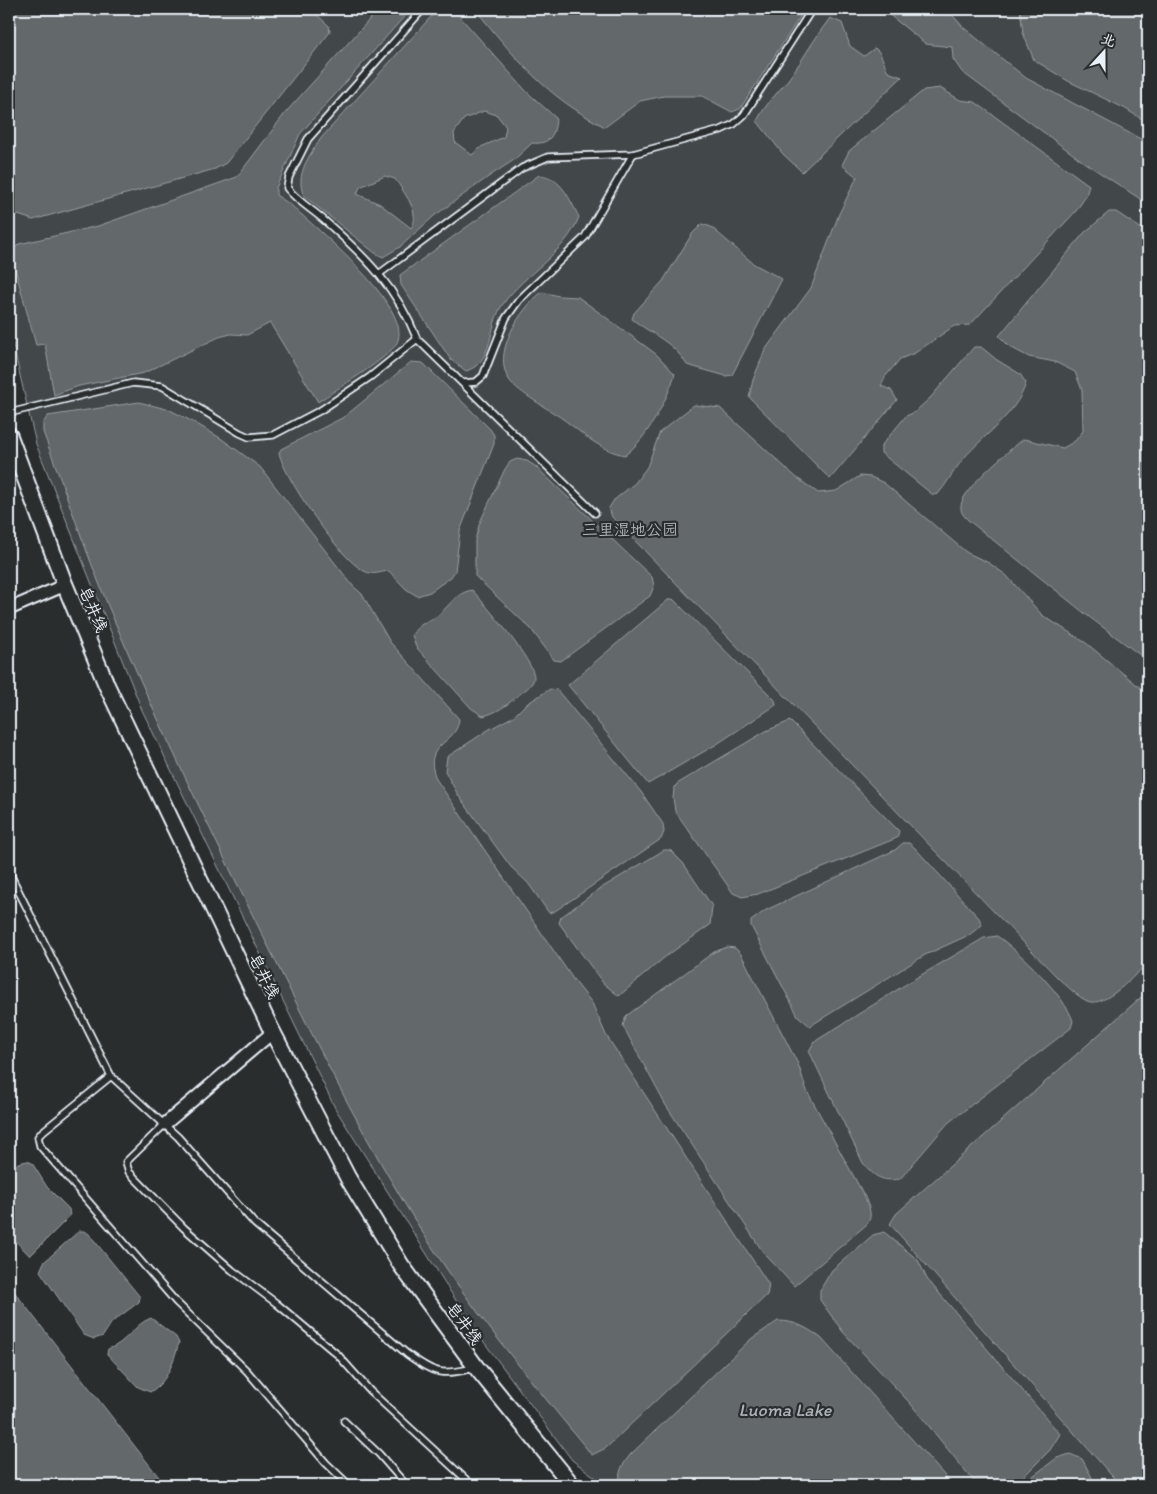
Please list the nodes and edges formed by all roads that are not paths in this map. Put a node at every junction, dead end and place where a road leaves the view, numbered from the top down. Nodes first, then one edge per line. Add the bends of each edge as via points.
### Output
1 (423, 9) edge
2 (812, 9) edge
3 (633, 154) junction
4 (379, 274) junction
5 (417, 339) junction
6 (464, 383) junction
7 (9, 414) edge
8 (9, 434) edge
9 (595, 513) dead end
10 (65, 585) junction
11 (9, 609) edge
12 (9, 872) edge
13 (273, 1032) junction
14 (110, 1076) junction
15 (165, 1124) junction
16 (476, 1367) junction
17 (344, 1421) dead end
18 (349, 1485) edge
19 (406, 1485) edge
20 (472, 1485) edge
21 (572, 1485) edge

1 - 4 lane via 308,139 289,176 287,188 350,243
2 - 3 lane via 744,115 734,124
3 - 4 lane via 548,157 535,161
3 - 6 lane via 585,237 519,300 506,318 483,376 476,382
4 - 5 lane via 408,316
5 - 6 lane
5 - 7 lane via 330,404 273,435 250,437 240,433 162,386 148,383 133,383
6 - 9 lane
8 - 10 street, 皂井线
10 - 11 street
10 - 13 street, 皂井线 via 107,686
12 - 14 lane
13 - 15 street
13 - 16 street, 皂井线 via 348,1178 401,1265
14 - 15 lane
14 - 18 lane via 42,1132 38,1137 40,1146 176,1302 247,1371 326,1464
15 - 16 lane via 255,1224 408,1354 430,1370 450,1374
15 - 20 lane via 126,1162 129,1172 184,1228 338,1355 370,1391
16 - 21 street, 皂井线
17 - 19 lane via 380,1454

